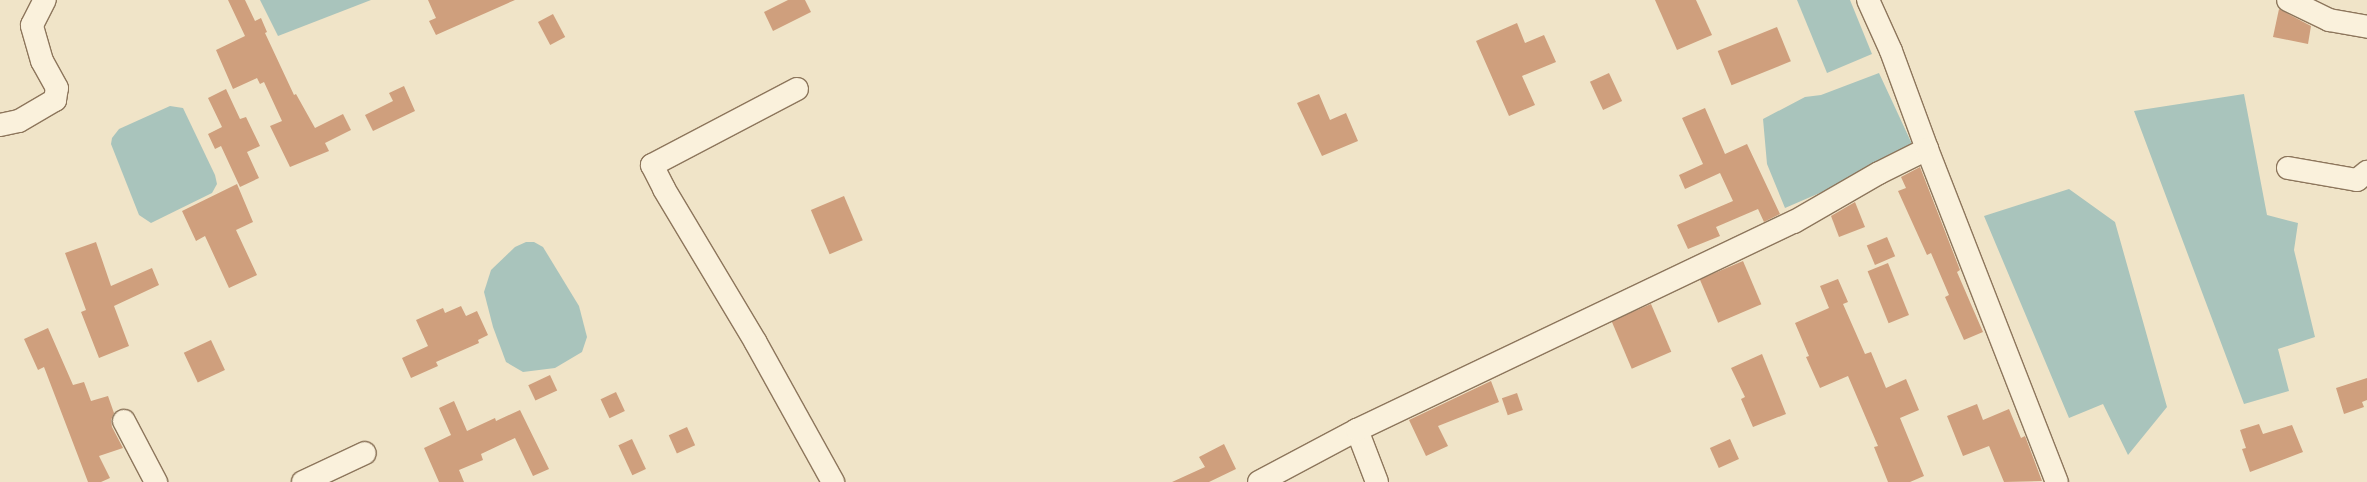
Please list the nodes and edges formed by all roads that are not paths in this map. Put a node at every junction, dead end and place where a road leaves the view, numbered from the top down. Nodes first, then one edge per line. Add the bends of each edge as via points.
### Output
1 (45, 0) edge
2 (1868, 0) edge
3 (2288, 0) edge
4 (2367, 27) edge
5 (797, 89) dead end
6 (0, 125) edge
7 (1927, 149) junction
8 (2288, 168) dead end
9 (2367, 172) edge
10 (124, 421) dead end
11 (1357, 430) junction
12 (365, 453) dead end
13 (156, 482) edge
14 (303, 482) edge
15 (833, 482) edge
16 (1258, 482) edge
17 (1377, 482) edge
18 (2057, 482) edge

1 - 6 street via 32,25 42,60 56,88 54,100 19,121
2 - 7 street via 1891,51
3 - 4 street via 2329,20
5 - 15 street via 652,165
7 - 11 street via 1794,222
7 - 18 street
8 - 9 street via 2357,180
10 - 13 street
11 - 16 street
11 - 17 street
12 - 14 street

